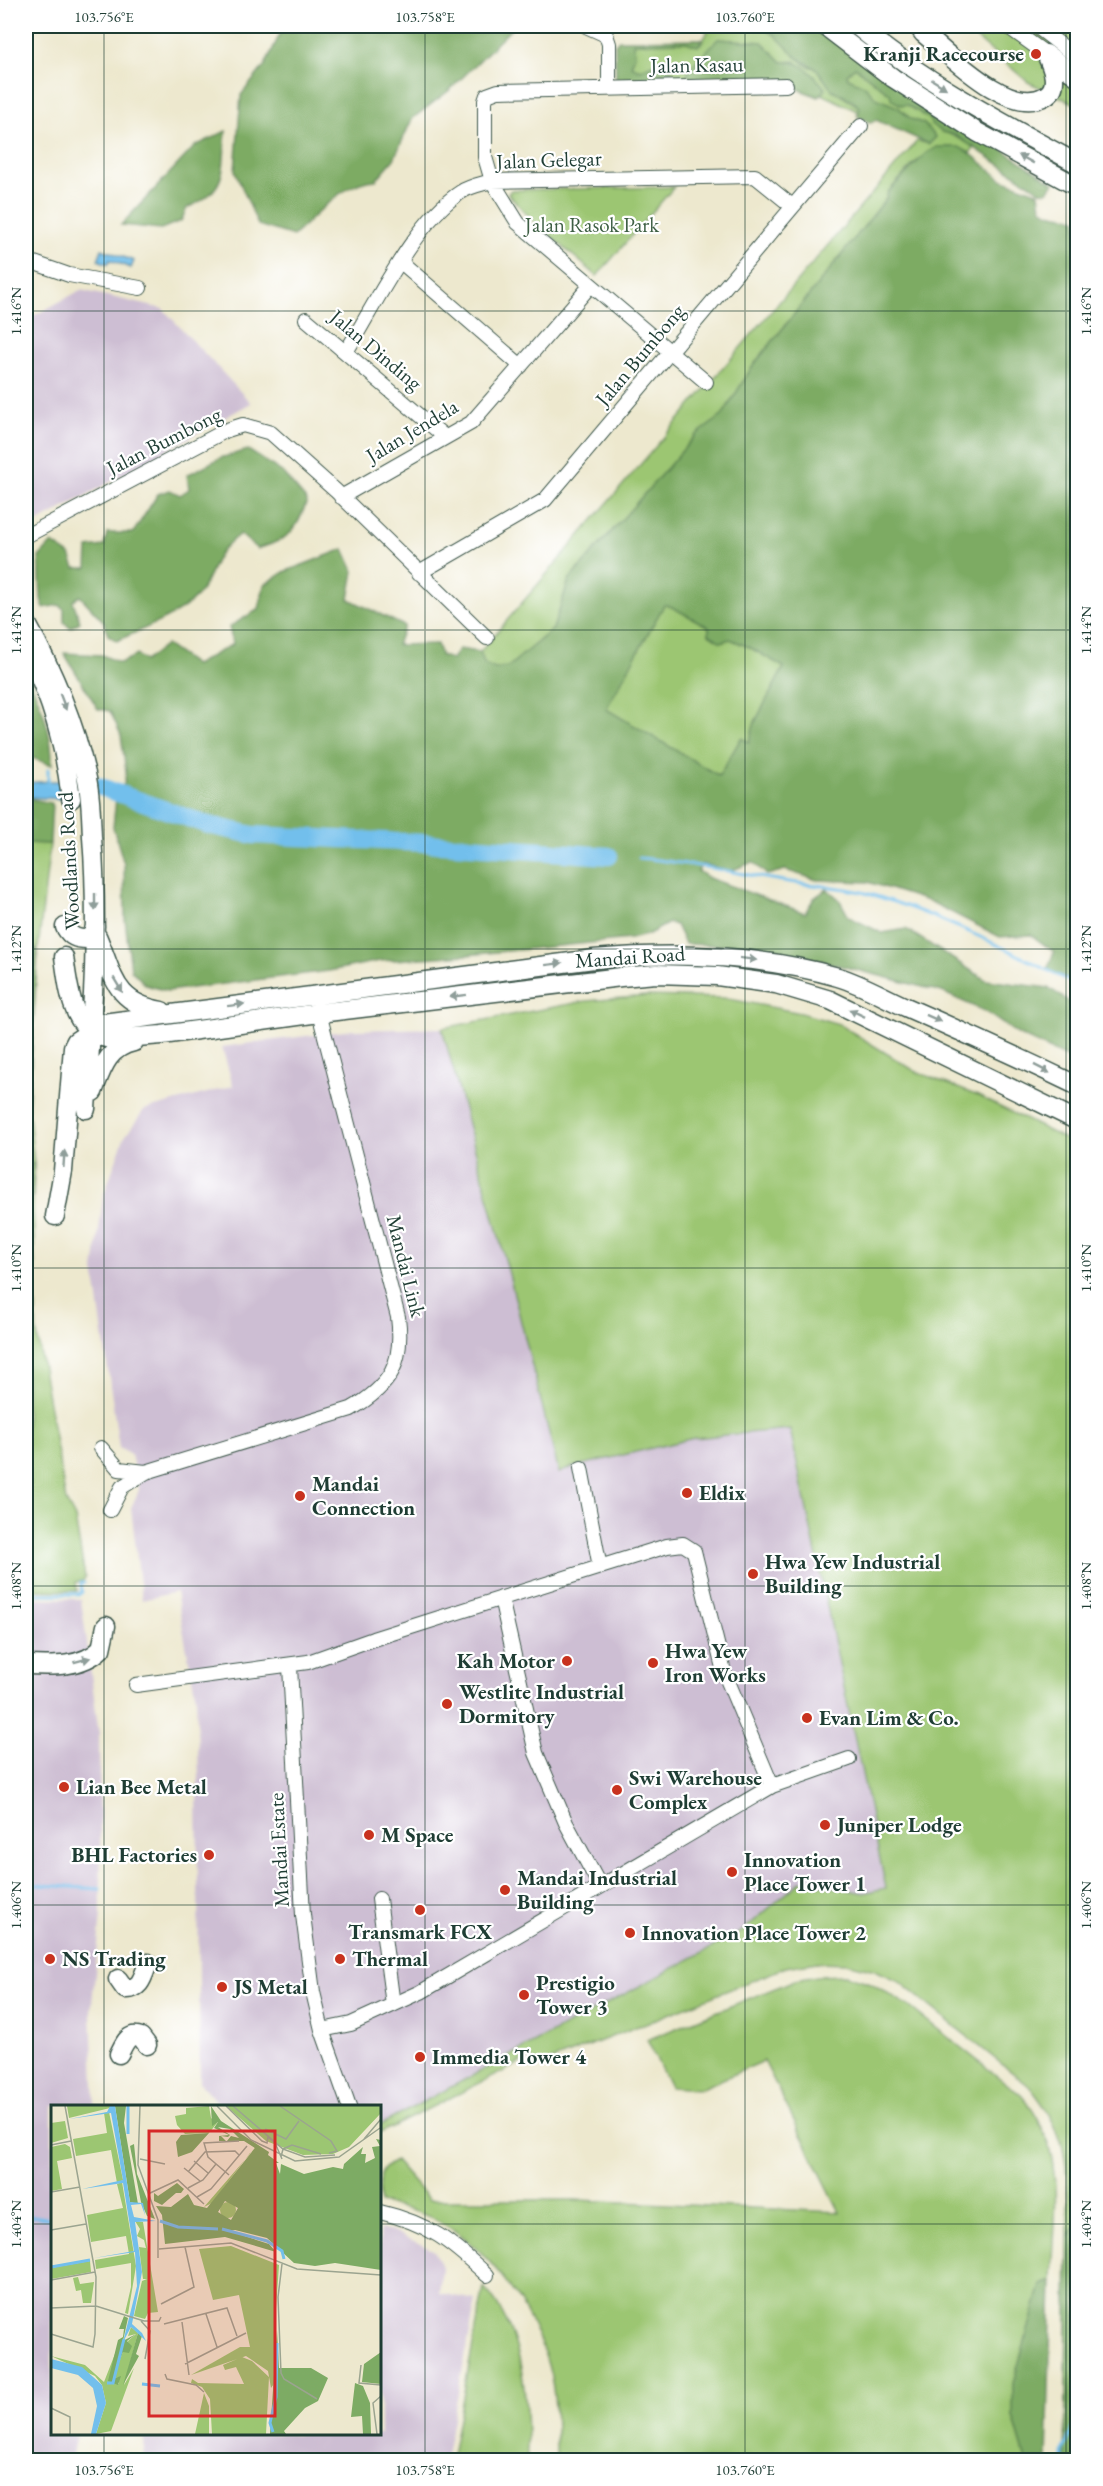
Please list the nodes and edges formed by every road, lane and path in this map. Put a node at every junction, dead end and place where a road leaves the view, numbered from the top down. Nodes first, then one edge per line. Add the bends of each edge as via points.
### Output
1 (586, 26) edge
2 (825, 26) edge
3 (857, 26) edge
4 (918, 26) edge
5 (1007, 26) edge
6 (1036, 26) edge
7 (1046, 54) junction
8 (1077, 58) edge
9 (1077, 77) edge
10 (786, 85) dead end
11 (609, 88) junction
12 (861, 126) dead end
13 (1077, 164) edge
14 (492, 181) junction
15 (1077, 187) edge
16 (792, 206) junction
17 (26, 260) edge
18 (400, 262) junction
19 (591, 285) junction
20 (140, 288) dead end
21 (306, 319) dead end
22 (346, 352) junction
23 (671, 352) junction
24 (521, 366) junction
25 (706, 382) dead end
26 (445, 437) junction
27 (341, 497) junction
28 (26, 536) edge
29 (419, 573) junction
30 (26, 622) edge
31 (487, 638) dead end
32 (26, 649) edge
33 (78, 776) junction
34 (65, 927) dead end
35 (95, 929) junction
36 (64, 957) dead end
37 (496, 972) junction
38 (516, 989) junction
39 (178, 1013) junction
40 (319, 1013) junction
41 (91, 1030) junction
42 (159, 1036) junction
43 (119, 1047) junction
44 (1007, 1051) junction
45 (88, 1083) junction
46 (1004, 1085) junction
47 (1077, 1086) edge
48 (1077, 1120) edge
49 (55, 1216) dead end
50 (101, 1448) dead end
51 (581, 1468) dead end
52 (146, 1472) junction
53 (110, 1510) dead end
54 (600, 1567) junction
55 (501, 1598) junction
56 (106, 1626) dead end
57 (26, 1665) edge
58 (290, 1666) junction
59 (136, 1685) dead end
60 (849, 1759) dead end
61 (772, 1786) junction
62 (600, 1886) junction
63 (379, 1899) dead end
64 (148, 1963) dead end
65 (118, 1979) dead end
66 (393, 2005) junction
67 (322, 2030) junction
68 (147, 2045) dead end
69 (119, 2054) dead end
70 (349, 2105) edge
71 (381, 2212) edge
72 (487, 2275) dead end

1 - 11 street via 606,35
15 -> 2 main road via 977,132 893,78
3 -> 13 main road via 931,79
4 - 7 main road via 989,86 1023,101 1038,100 1053,88 1052,68
5 - 7 street
6 - 8 street
7 - 9 main road
10 - 11 street, Jalan Kasau
11 - 14 street, Jalan Kasau via 498,91 487,95 485,157
12 - 16 street, Jalan Bumbong
14 - 16 street, Jalan Gelegar via 755,176
14 - 18 street, Jalan Gelegar via 463,190 435,213
14 - 19 street via 518,223
16 - 23 street, Jalan Bumbong
17 - 20 street via 69,275
18 - 22 street, Jalan Gelegar
18 - 24 street
19 - 23 street
19 - 24 street, Jalan Jendela
21 - 22 street, Jalan Dinding
22 - 26 street, Jalan Dinding
23 - 25 street
23 - 29 street, Jalan Bumbong via 545,500
24 - 26 street, Jalan Jendela via 471,423
26 - 27 street, Jalan Jendela
27 - 28 street, Jalan Bumbong via 271,433 243,425
27 - 29 street, Jalan Bumbong
29 - 31 street, Jalan Bumbong
30 -> 33 main road, Woodlands Road via 61,696
32 - 33 main road, Woodlands Road
33 -> 35 main road, Woodlands Road via 95,877
34 - 35 main road via 70,935 87,939
35 -> 39 main road via 113,977 129,1001
35 - 41 main road, Woodlands Road
36 - 41 main road via 71,1002 79,1019
37 - 38 main road via 513,978
39 -> 37 main road, Mandai Road
37 -> 44 main road, Mandai Road via 634,956 716,955 778,963 840,978
38 -> 40 main road, Mandai Road
46 -> 38 main road, Mandai Road via 830,1000 776,984 717,976 656,974
39 - 41 main road, Mandai Road via 102,1023
40 - 42 main road, Mandai Road
40 - 52 street, Mandai Link via 398,1317 401,1335 395,1364 374,1396 351,1409
41 - 42 main road via 112,1039
41 - 45 main road, Woodlands Road
49 -> 41 main road via 63,1171 71,1053 76,1041
42 - 43 main road
43 - 45 main road via 98,1062
43 - 45 main road, Woodlands Road via 102,1065 87,1109
44 - 46 main road via 995,1055 992,1063 992,1071
44 -> 47 main road, Mandai Road
46 - 48 main road, Mandai Road
50 - 52 street, Mandai Link via 118,1469
51 - 54 street
52 - 53 street, Mandai Link via 122,1487
54 - 55 street
54 - 61 street via 673,1545 687,1545 694,1551 724,1672
55 - 58 street
55 - 62 street via 536,1753 566,1823
57 -> 56 main road via 87,1660 101,1649
58 - 59 street
58 - 67 street, Mandai Estate via 303,1915
60 - 61 street
61 - 62 street
62 - 66 street via 445,1980
63 - 66 street
64 - 65 main road via 135,1989 125,1989
66 - 67 street via 351,2024
67 - 70 street, Mandai Estate
68 - 69 main road via 141,2037 132,2036
71 - 72 street via 431,2229

